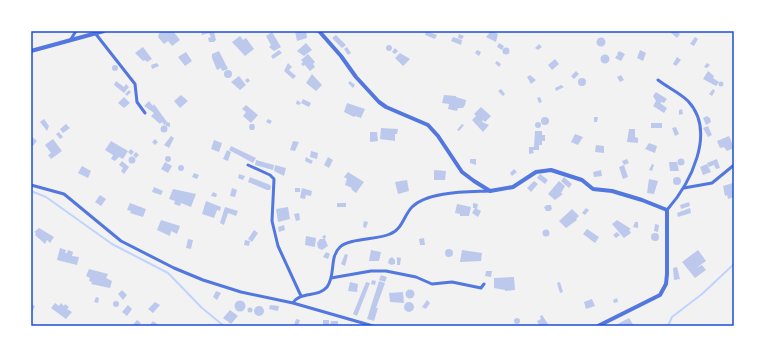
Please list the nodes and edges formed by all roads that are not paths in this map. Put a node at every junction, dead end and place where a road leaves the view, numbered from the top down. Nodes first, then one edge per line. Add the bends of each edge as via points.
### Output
1 (76, 31) edge
2 (104, 31) edge
3 (319, 31) edge
4 (95, 33) junction
5 (71, 39) junction
6 (31, 51) edge
7 (658, 80) dead end
8 (145, 113) dead end
9 (248, 165) dead end
10 (734, 165) edge
11 (31, 185) edge
12 (684, 188) junction
13 (490, 191) junction
14 (667, 210) junction
15 (331, 278) junction
16 (484, 284) dead end
17 (301, 296) junction
18 (293, 303) junction
19 (373, 326) edge
20 (598, 326) edge

1 - 5 street
2 - 4 street
3 - 13 street via 380,102 428,125 462,172
4 - 5 street
4 - 8 street via 135,84 137,102
5 - 6 street
7 - 12 street via 688,102 697,119 699,151
9 - 17 street via 274,179 272,221 278,246
10 - 12 street via 712,183
11 - 18 street via 64,194 121,241 174,268 241,292
12 - 14 street
13 - 14 street via 513,187 536,172 551,170 582,180 593,189 612,191
13 - 15 street via 433,197 418,203 392,234 339,247 332,264
14 - 20 street via 667,274 666,284 660,295
15 - 16 street via 386,271 416,277 432,284 452,282 482,288
15 - 17 street via 322,291 310,296
17 - 18 street
18 - 19 street

